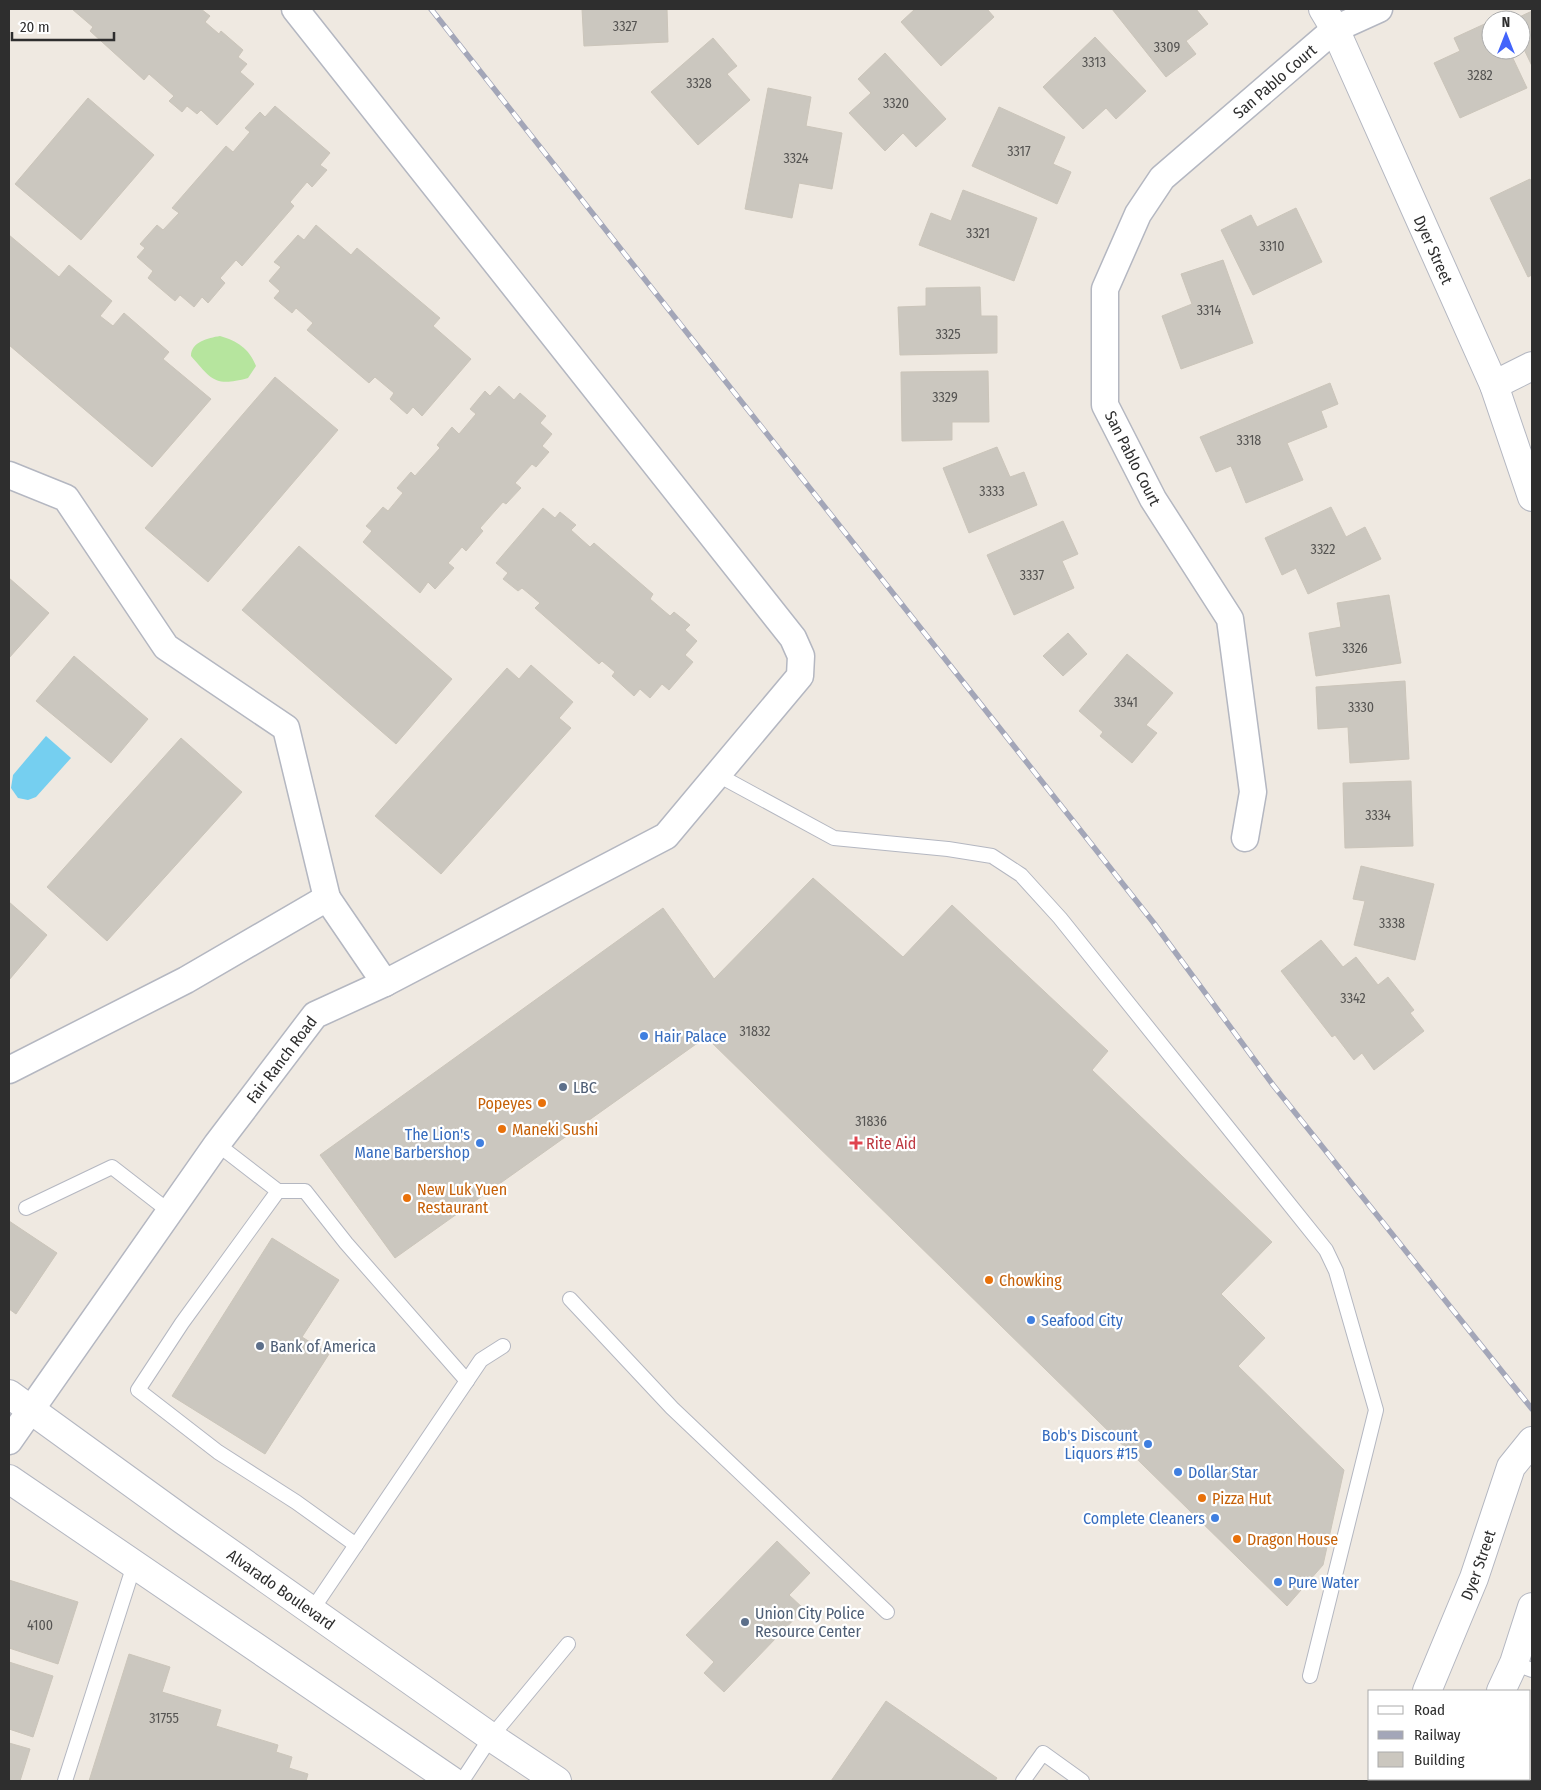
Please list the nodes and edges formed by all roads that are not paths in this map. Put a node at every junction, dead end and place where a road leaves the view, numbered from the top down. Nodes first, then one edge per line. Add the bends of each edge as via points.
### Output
1 (295, 9) edge
2 (1379, 9) edge
3 (1329, 19) edge
4 (1532, 366) edge
5 (1494, 385) junction
6 (9, 475) edge
7 (1532, 497) edge
8 (718, 775) junction
9 (1245, 838) dead end
10 (327, 898) junction
11 (385, 983) junction
12 (9, 1070) edge
13 (217, 1144) junction
14 (278, 1191) junction
15 (26, 1208) dead end
16 (170, 1212) junction
17 (570, 1299) dead end
18 (503, 1346) dead end
19 (466, 1381) junction
20 (9, 1394) edge
21 (32, 1411) junction
22 (9, 1441) edge
23 (1532, 1441) edge
24 (9, 1479) edge
25 (356, 1545) junction
26 (134, 1565) junction
27 (1532, 1606) edge
28 (312, 1610) junction
29 (887, 1612) dead end
30 (568, 1644) dead end
31 (1523, 1666) edge
32 (1310, 1676) dead end
33 (1427, 1690) edge
34 (1502, 1690) edge
35 (491, 1737) junction
36 (65, 1781) edge
37 (452, 1781) edge
38 (462, 1781) edge
39 (557, 1781) edge
40 (1023, 1781) edge
41 (1082, 1781) edge

1 - 8 street, Fair Ranch Road via 793,638 801,656 800,676
2 - 3 street, San Pablo Court
3 - 5 main road, Dyer Street
3 - 9 street, San Pablo Court via 1162,178 1138,214 1105,289 1105,405 1153,499 1230,619 1253,792
4 - 5 main road
5 - 7 main road, Dyer Street
6 - 10 street via 66,498 166,648 286,728
8 - 11 street, Fair Ranch Road via 666,836
8 - 32 lane via 834,838 992,856 1021,875 1060,918 1326,1250 1336,1271 1376,1410
10 - 11 street
10 - 12 street via 186,980
11 - 13 street, Fair Ranch Road via 315,1015
13 - 14 lane
13 - 16 street, Fair Ranch Road
14 - 19 lane via 304,1191
14 - 25 lane via 182,1323 138,1390 218,1452
15 - 16 lane via 112,1167
16 - 21 street, Fair Ranch Road
17 - 29 lane via 672,1408
18 - 19 lane via 481,1360
19 - 25 lane
20 - 21 main road, Alvarado Boulevard
21 - 22 street, Fair Ranch Road
21 - 28 main road, Alvarado Boulevard
23 - 33 main road, Dyer Street via 1511,1467 1474,1578
24 - 26 main road
25 - 28 lane
26 - 36 lane
26 - 37 main road
27 - 31 main road
28 - 35 main road, Alvarado Boulevard
30 - 35 lane
31 - 34 main road
35 - 38 lane
35 - 39 main road, Alvarado Boulevard
40 - 41 lane via 1043,1753

